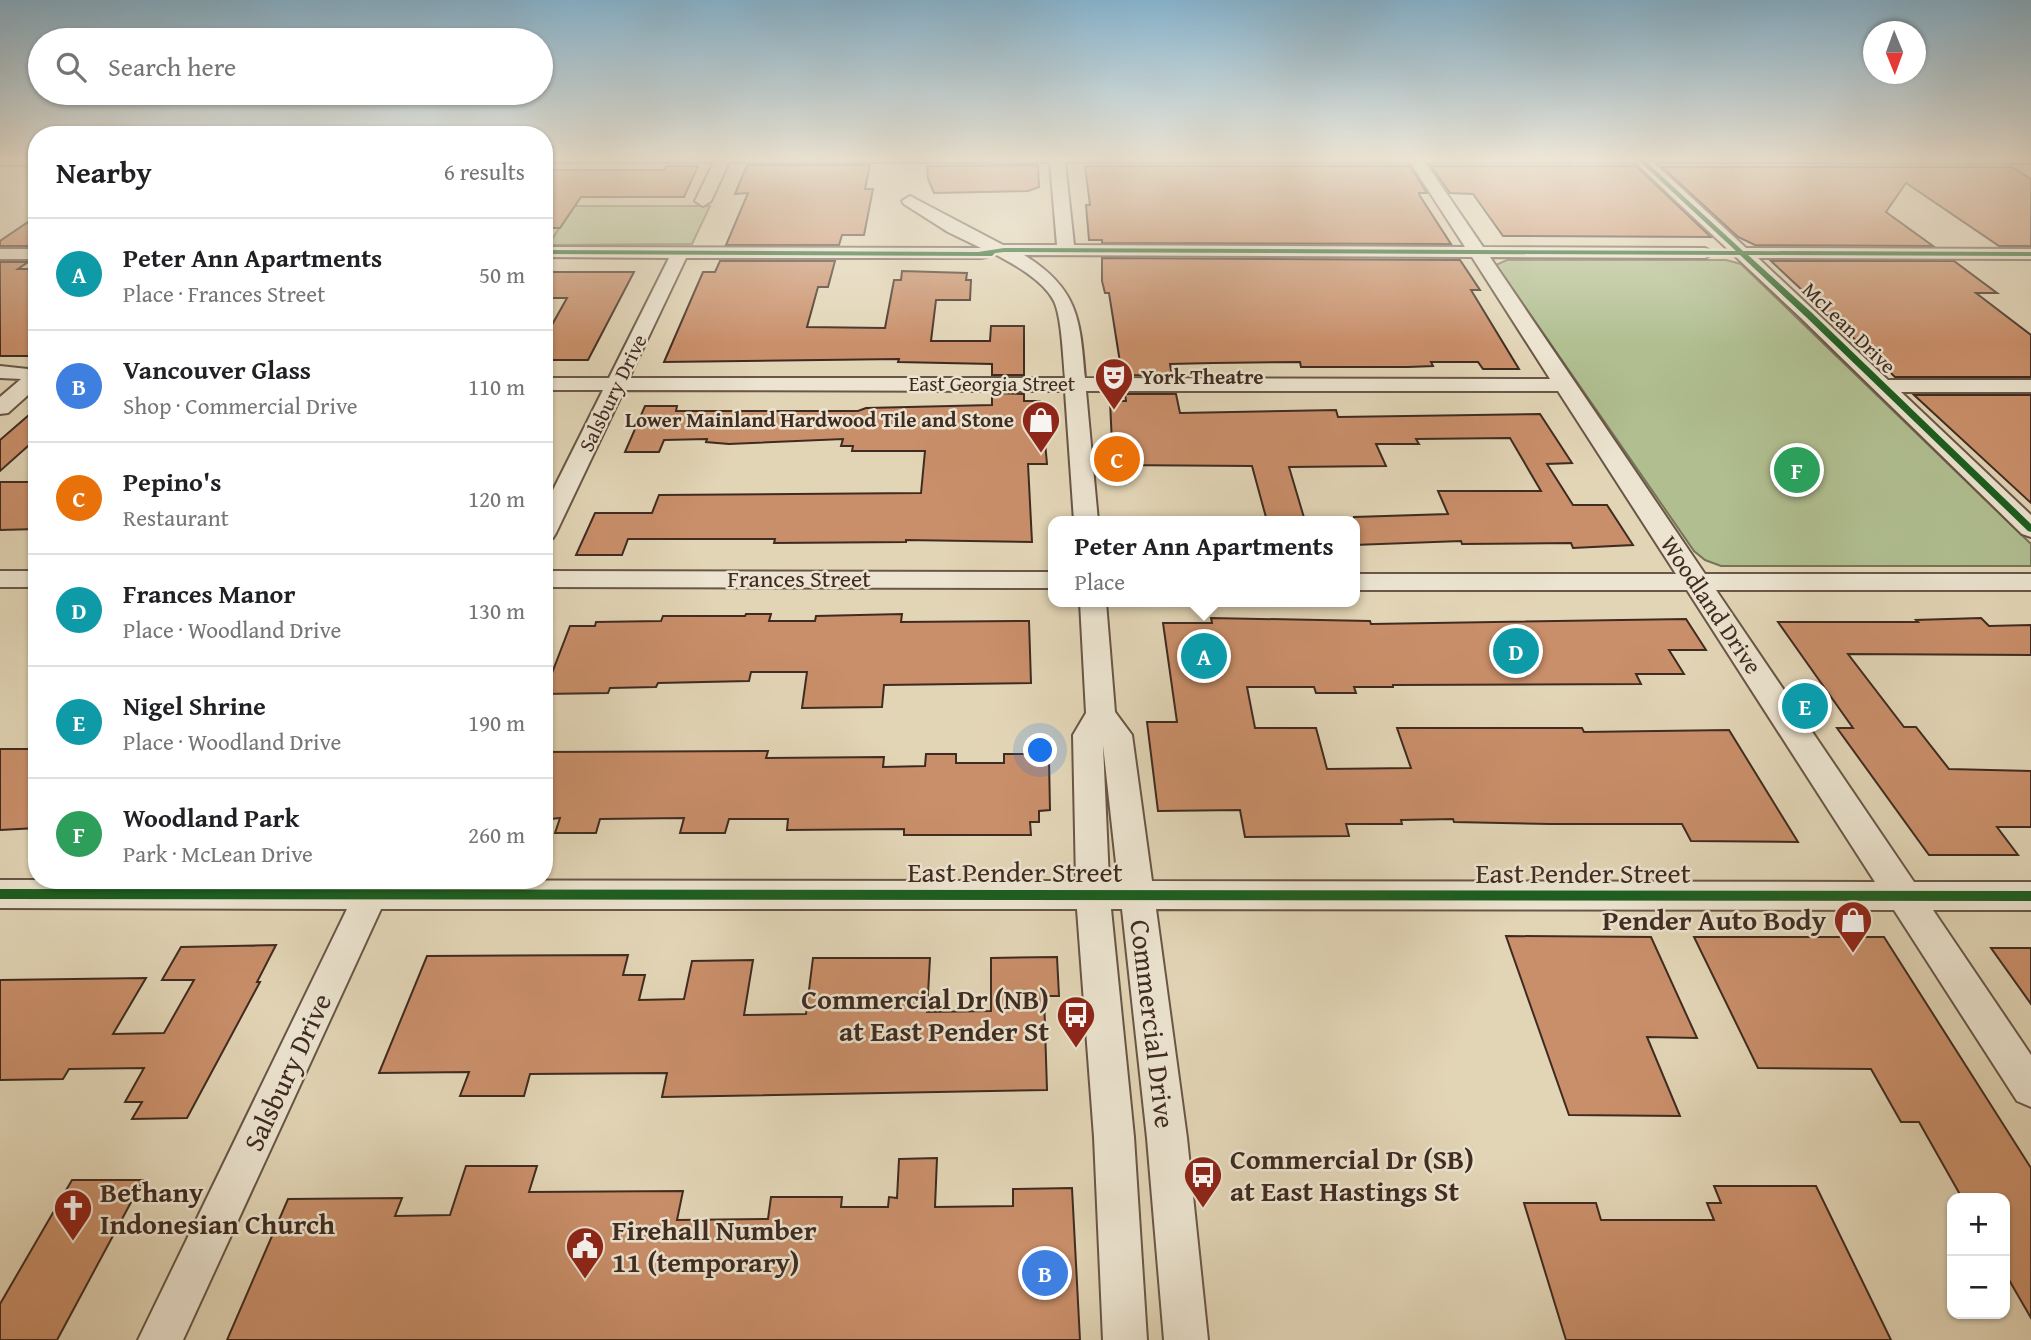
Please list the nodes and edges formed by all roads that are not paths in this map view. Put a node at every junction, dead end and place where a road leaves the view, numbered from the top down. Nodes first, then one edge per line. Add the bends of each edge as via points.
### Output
1 (921, 220) edge
2 (942, 220) edge
3 (1063, 220) edge
4 (1456, 220) edge
5 (1706, 220) edge
6 (1004, 250) junction
7 (553, 252) edge
8 (680, 252) junction
9 (1066, 252) junction
10 (981, 253) junction
11 (1478, 253) junction
12 (1705, 253) dead end
13 (1742, 253) junction
14 (0, 254) edge
15 (28, 254) edge
16 (2031, 254) edge
17 (1064, 313) junction
18 (0, 372) edge
19 (28, 375) edge
20 (28, 384) edge
21 (553, 384) edge
22 (617, 384) junction
23 (1075, 384) junction
24 (1566, 385) junction
25 (1881, 386) junction
26 (2031, 386) edge
27 (0, 408) edge
28 (553, 515) edge
29 (1086, 516) edge
30 (2031, 528) edge
31 (0, 579) edge
32 (28, 579) edge
33 (553, 579) edge
34 (1048, 580) edge
35 (1360, 582) edge
36 (2031, 582) edge
37 (1697, 584) junction
38 (1093, 607) edge
39 (1101, 714) junction
40 (267, 889) edge
41 (373, 889) edge
42 (553, 889) edge
43 (0, 894) edge
44 (1093, 894) junction
45 (1137, 894) junction
46 (2031, 896) edge
47 (1905, 897) junction
48 (2031, 1088) edge
49 (160, 1340) edge
50 (1125, 1340) edge
51 (1186, 1340) edge

1 - 10 street
2 - 6 street
3 - 9 street
4 - 11 street, Woodland Drive
5 - 13 street, McLean Drive
6 - 9 street
6 - 17 street via 1053,288 1063,300
7 - 8 street
8 - 10 street
8 - 22 street, Salsbury Drive
9 - 11 street
10 - 17 street via 1018,275 1045,303
11 - 12 street
11 - 24 street, Woodland Drive
13 - 16 street
13 - 25 street, McLean Drive
14 - 15 street
17 - 23 street via 1073,342
18 - 19 street
20 - 27 street
21 - 22 street, East Georgia Street
22 - 23 street, East Georgia Street
22 - 28 street, Salsbury Drive
23 - 24 street, East Georgia Street
23 - 29 street
24 - 37 street, Woodland Drive
25 - 26 street
25 - 30 street, McLean Drive
31 - 32 street
33 - 34 street, Frances Street
35 - 37 street
36 - 37 street
37 - 47 street, Woodland Drive
38 - 39 street, Commercial Drive
39 - 44 street, Commercial Drive via 1088,735
39 - 45 street, Commercial Drive via 1117,735
40 - 43 street, East Pender Street
41 - 49 street, Salsbury Drive
42 - 44 street, East Pender Street
44 - 45 street, East Pender Street
44 - 50 street, Commercial Drive
45 - 47 street, East Pender Street
45 - 51 street, Commercial Drive
46 - 47 street, East Pender Street
47 - 48 street, Woodland Drive

